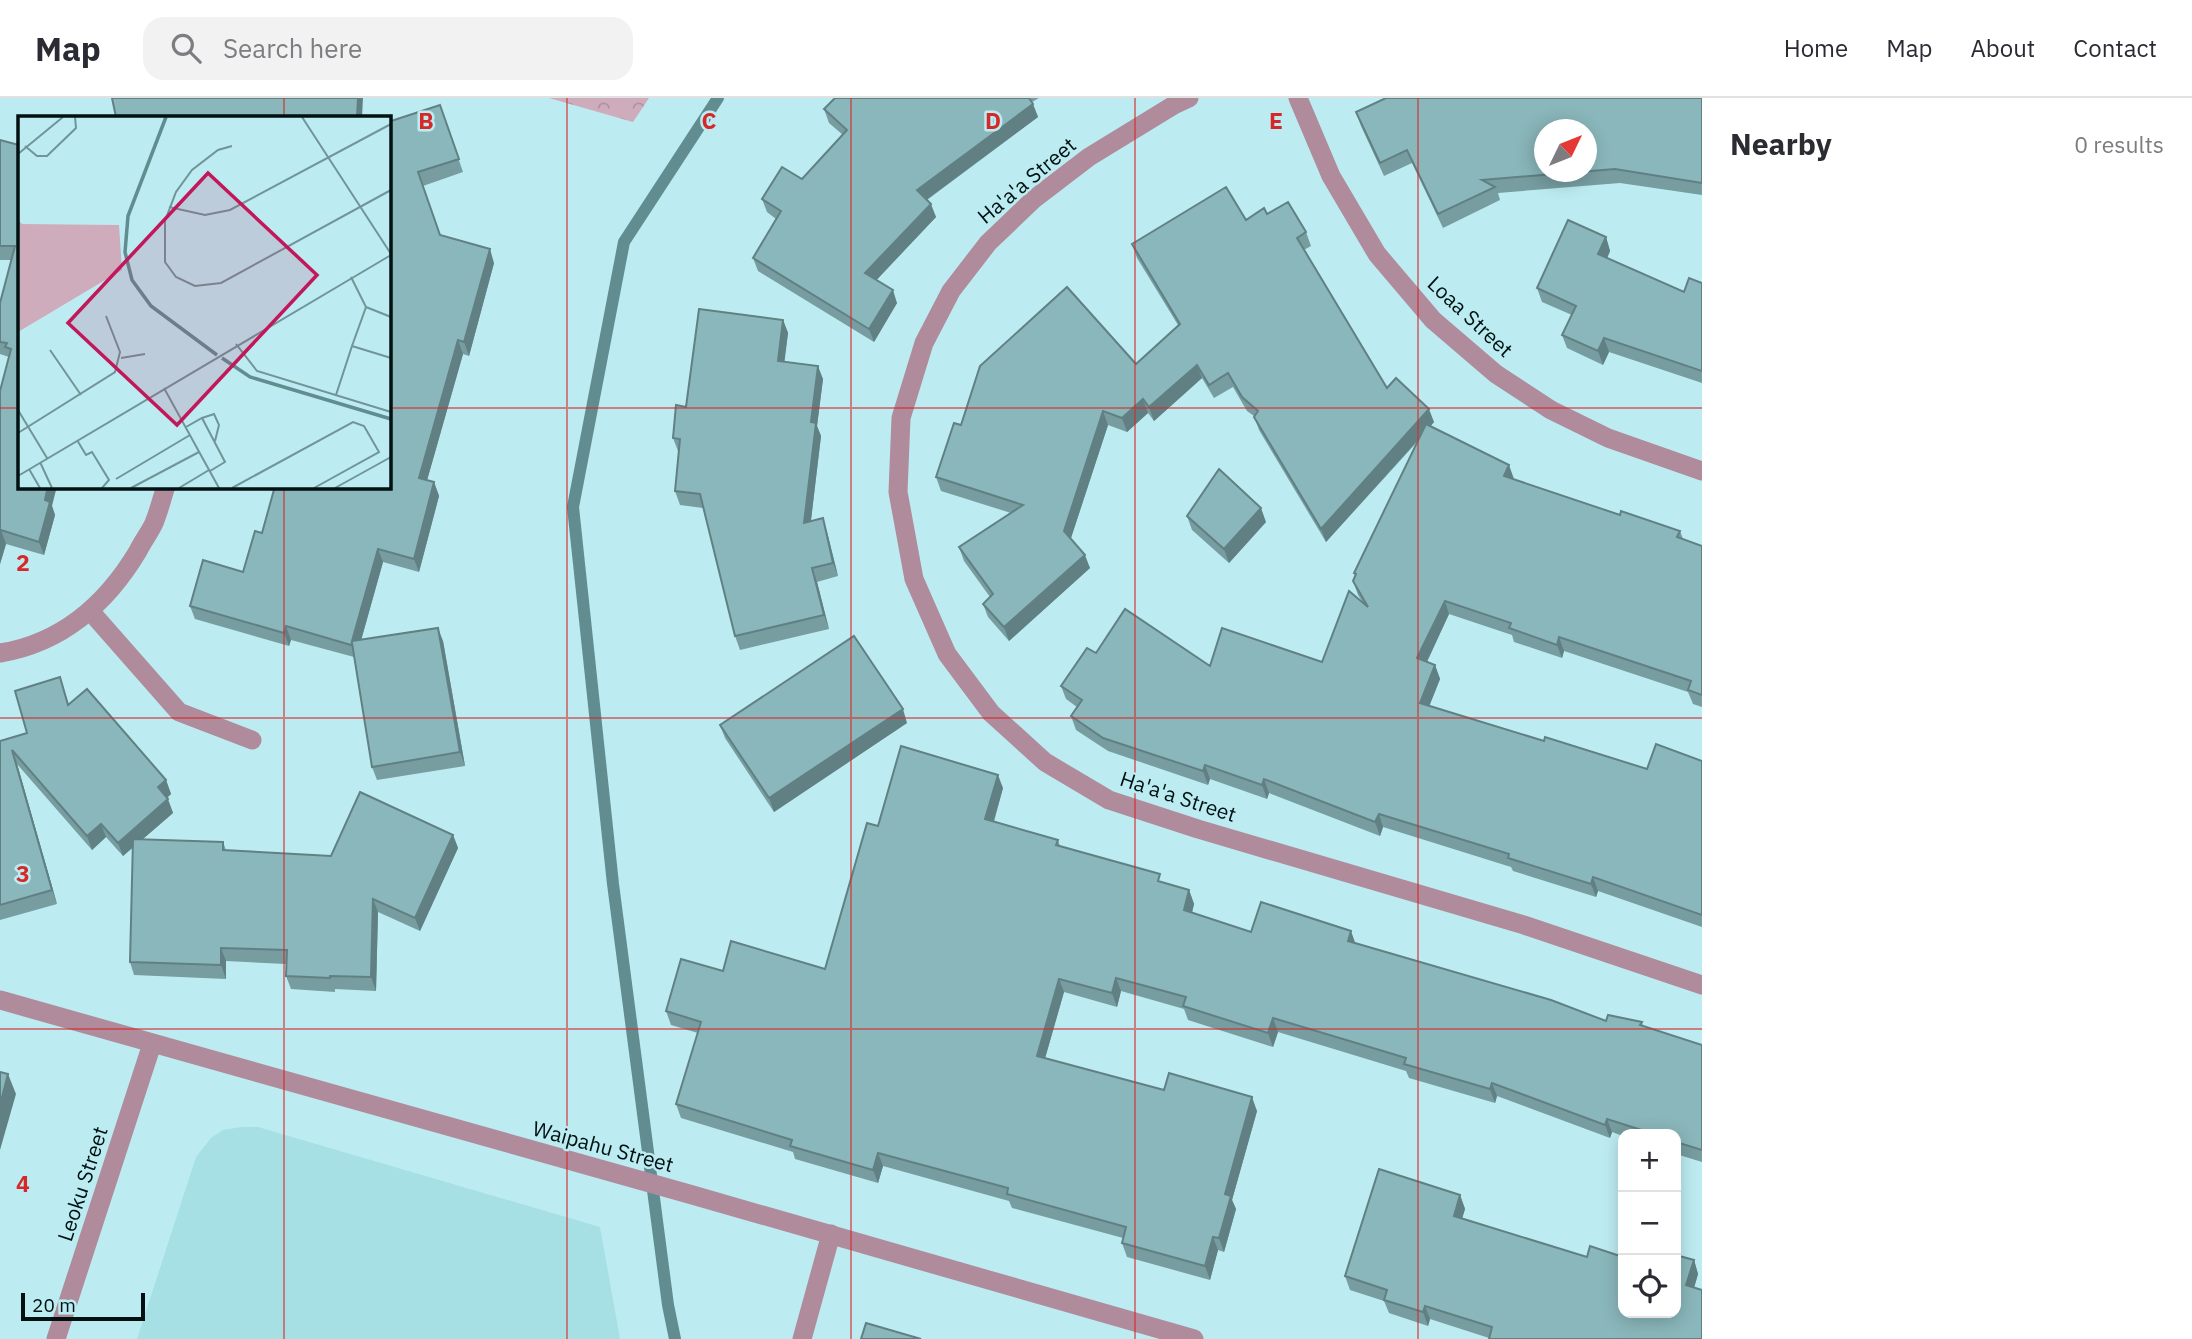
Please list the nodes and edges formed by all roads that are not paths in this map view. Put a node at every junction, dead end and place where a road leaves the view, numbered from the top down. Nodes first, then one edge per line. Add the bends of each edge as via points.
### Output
1 (1189, 98) edge
2 (1298, 98) edge
3 (1702, 471) edge
4 (165, 488) edge
5 (90, 611) junction
6 (0, 653) edge
7 (252, 740) dead end
8 (1702, 985) edge
9 (0, 1000) edge
10 (152, 1044) junction
11 (831, 1234) junction
12 (56, 1339) edge
13 (802, 1339) edge
14 (1194, 1339) edge

1 - 8 street, Ha'a'a Street via 1089,157 1034,200 988,243 951,291 924,343 901,418 898,492 914,579 947,654 991,713 1036,754 1109,800 1524,925
2 - 3 street, Loaa Street via 1331,176 1377,254 1433,320 1496,374 1551,410 1608,438
4 - 5 street via 154,523 123,576
5 - 6 street via 58,634
5 - 7 street via 179,712
9 - 10 street, Waipahu Street
10 - 11 street, Waipahu Street
10 - 12 street, Leoku Street
11 - 13 street
11 - 14 street, Waipahu Street

